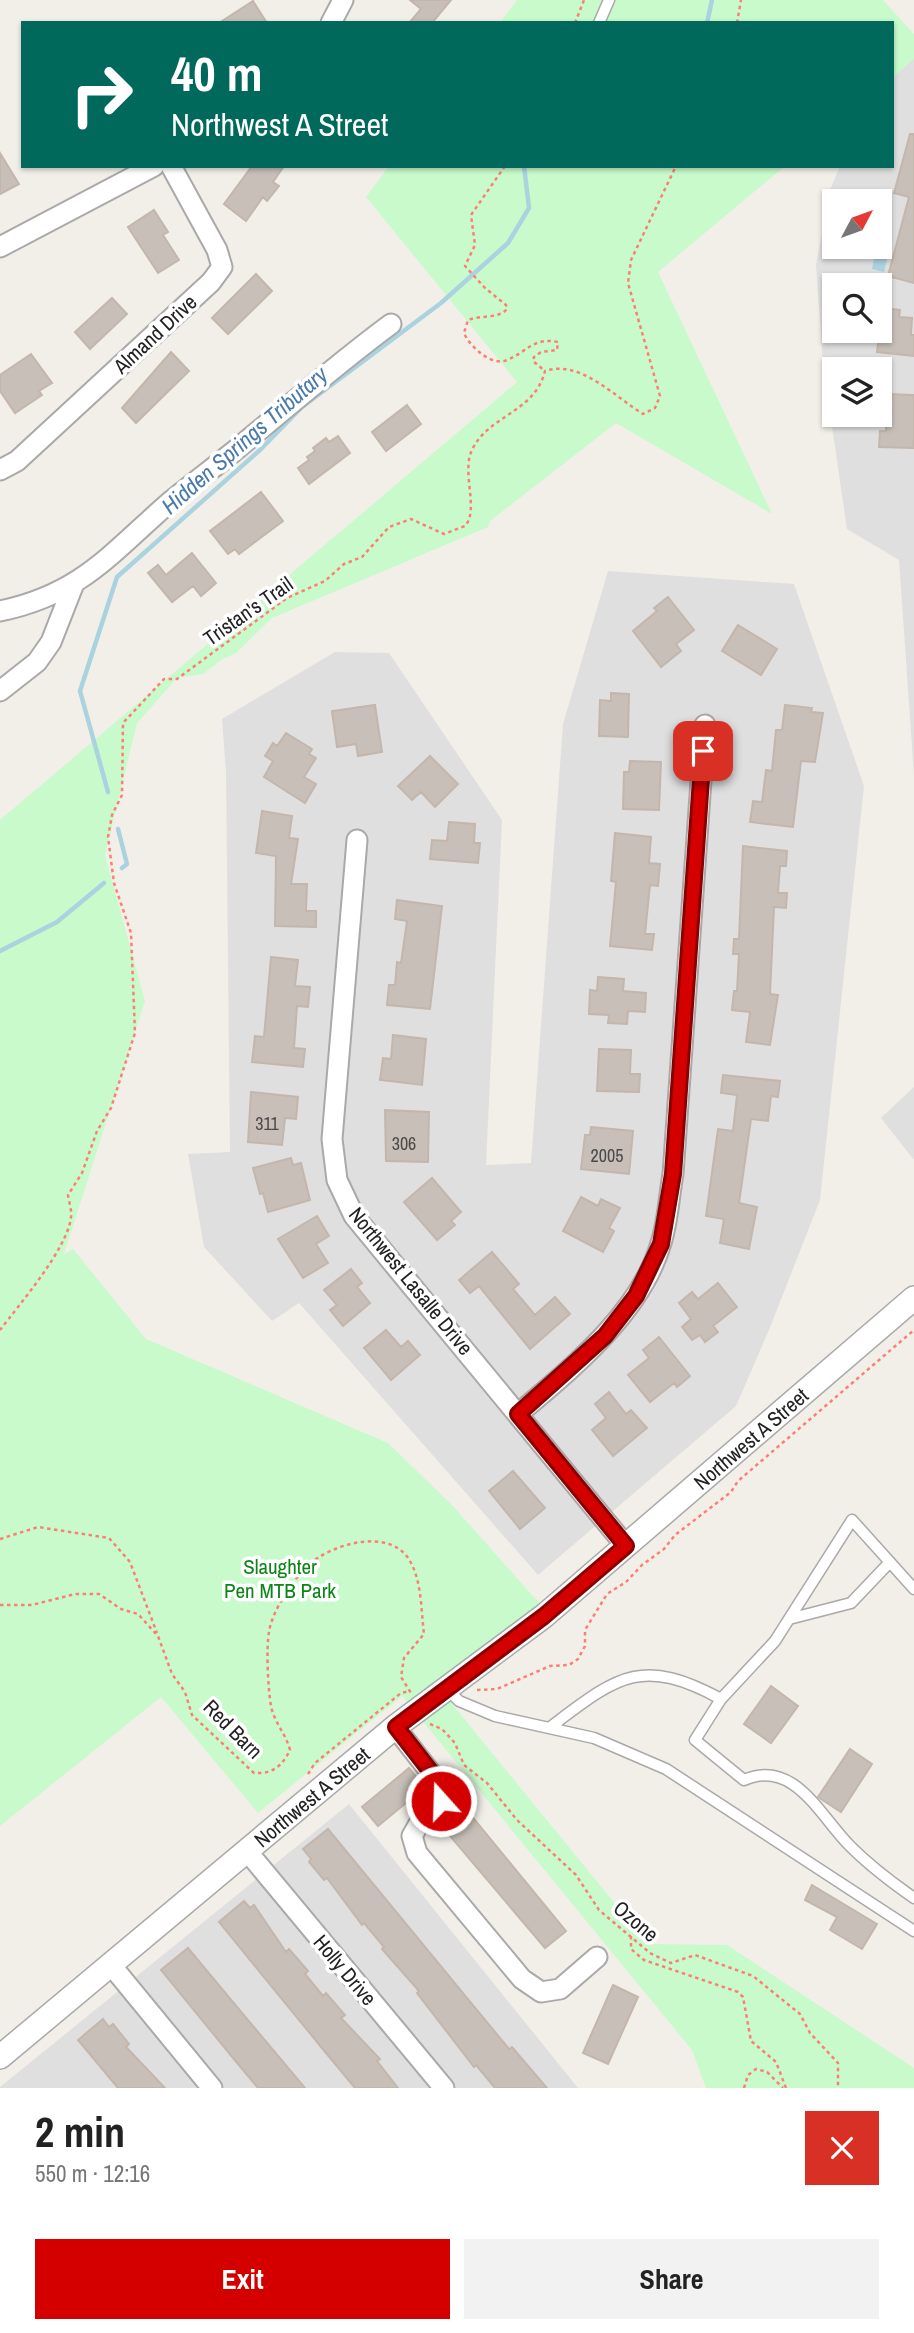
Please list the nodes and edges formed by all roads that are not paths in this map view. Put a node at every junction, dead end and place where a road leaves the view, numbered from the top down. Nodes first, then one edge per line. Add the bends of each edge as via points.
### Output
1 (343, 0) edge
2 (609, 0) edge
3 (332, 21) edge
4 (600, 21) edge
5 (150, 168) edge
6 (172, 168) edge
7 (0, 247) edge
8 (391, 324) dead end
9 (0, 470) edge
10 (73, 586) junction
11 (0, 611) edge
12 (0, 691) edge
13 (705, 725) dead end
14 (357, 840) dead end
15 (914, 1298) edge
16 (518, 1414) junction
17 (626, 1546) junction
18 (890, 1562) junction
19 (914, 1589) edge
20 (789, 1619) junction
21 (447, 1689) junction
22 (721, 1699) junction
23 (396, 1727) junction
24 (549, 1728) junction
25 (247, 1851) junction
26 (914, 1898) edge
27 (914, 1931) edge
28 (597, 1957) dead end
29 (111, 1965) junction
30 (0, 2057) edge
31 (212, 2088) edge
32 (444, 2088) edge

1 - 3 street
2 - 4 lane
5 - 7 street
6 - 9 street, Almand Drive via 222,267 18,461
8 - 10 street via 324,373
10 - 11 street
10 - 12 street via 51,642 37,662
13 - 16 street via 673,1174 661,1244 636,1296 605,1336
14 - 16 street, Northwest Lasalle Drive via 332,1139 337,1180 354,1216
15 - 17 street, Northwest A Street
16 - 17 street, Northwest Lasalle Drive
17 - 21 street, Northwest A Street via 544,1616
18 - 19 lane
18 - 20 lane via 851,1603
18 - 20 lane via 852,1520
20 - 22 lane via 775,1641
21 - 23 street, Northwest A Street
21 - 24 lane via 459,1701 495,1716
22 - 24 lane via 663,1674 630,1676 587,1699
22 - 26 lane via 695,1740 744,1780 772,1773 792,1782 849,1846
23 - 25 street, Northwest A Street
23 - 28 street via 442,1786 441,1801 412,1836 416,1853 522,1979 541,1992 560,1989
24 - 27 lane via 594,1738 666,1769
25 - 29 street, Northwest A Street
25 - 32 street, Holly Drive
29 - 30 street, Northwest A Street
29 - 31 street

